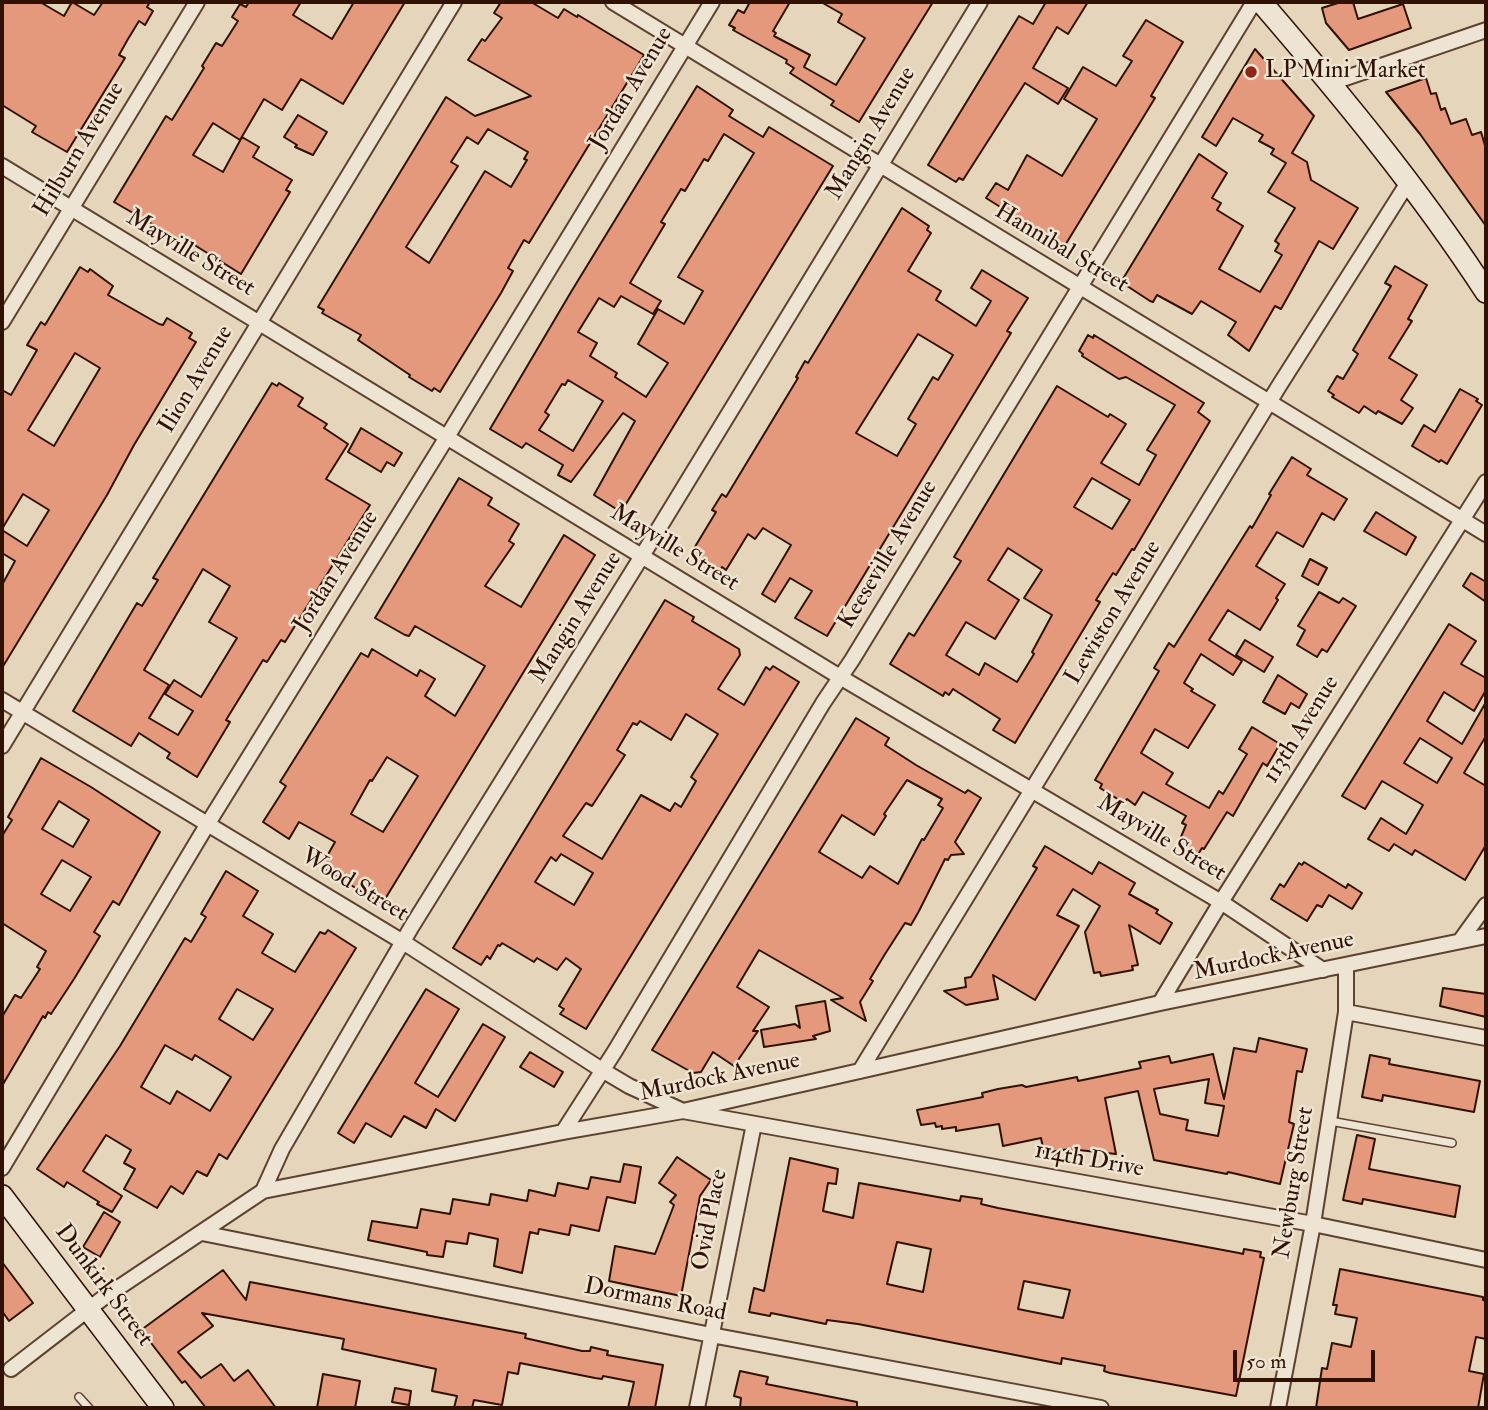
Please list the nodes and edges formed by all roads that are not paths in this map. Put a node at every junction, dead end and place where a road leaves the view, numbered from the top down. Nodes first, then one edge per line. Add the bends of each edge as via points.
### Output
1 (197, 2) edge
2 (454, 2) edge
3 (613, 2) edge
4 (712, 2) edge
5 (980, 2) edge
6 (1254, 2) edge
7 (1261, 2) edge
8 (1486, 30) edge
9 (685, 46) junction
10 (1331, 83) junction
11 (880, 165) junction
12 (2, 166) edge
13 (1409, 181) junction
14 (71, 208) junction
15 (1480, 270) edge
16 (1079, 287) junction
17 (1486, 292) edge
18 (2, 322) edge
19 (259, 322) junction
20 (1269, 401) junction
21 (447, 438) junction
22 (1486, 482) edge
23 (1461, 520) junction
24 (1486, 534) edge
25 (642, 556) junction
26 (840, 677) junction
27 (2, 700) edge
28 (22, 712) junction
29 (2, 746) edge
30 (1034, 790) junction
31 (207, 825) junction
32 (1221, 902) junction
33 (1486, 905) edge
34 (1486, 936) edge
35 (1460, 941) junction
36 (403, 942) junction
37 (1346, 965) junction
38 (1323, 970) junction
39 (1160, 1003) junction
40 (1346, 1012) junction
41 (1486, 1038) edge
42 (602, 1070) junction
43 (860, 1071) junction
44 (683, 1111) junction
45 (1329, 1121) junction
46 (754, 1124) junction
47 (563, 1132) junction
48 (1452, 1143) dead end
49 (2, 1168) edge
50 (263, 1191) junction
51 (2, 1196) edge
52 (1313, 1224) junction
53 (202, 1233) junction
54 (1486, 1260) edge
55 (88, 1310) junction
56 (711, 1335) junction
57 (11, 1369) dead end
58 (79, 1396) dead end
59 (89, 1408) edge
60 (163, 1408) edge
61 (697, 1408) edge
62 (1101, 1408) edge
63 (1278, 1408) edge

1 - 14 street, Hilburn Avenue
2 - 19 street, Ilion Avenue
3 - 9 street, Hannibal Street
4 - 9 street, Jordan Avenue
5 - 11 street, Mangin Avenue
6 - 16 street, Keeseville Avenue
7 - 10 main road
8 - 10 street
9 - 11 street, Hannibal Street
9 - 21 street, Jordan Avenue
10 - 13 main road
11 - 16 street, Hannibal Street
11 - 25 street, Mangin Avenue
12 - 14 street, Mayville Street
13 - 15 main road
13 - 20 street, Lewiston Avenue
14 - 18 street, Hilburn Avenue
14 - 19 street, Mayville Street
15 - 17 main road
16 - 20 street, Hannibal Street
16 - 26 street, Keeseville Avenue
19 - 21 street, Mayville Street
19 - 28 street, Ilion Avenue
20 - 23 street, Hannibal Street
20 - 30 street, Lewiston Avenue
21 - 25 street, Mayville Street
21 - 31 street, Jordan Avenue
22 - 23 street, 113th Avenue
23 - 24 street, Hannibal Street
23 - 32 street, 113th Avenue
25 - 26 street, Mayville Street
25 - 36 street, Mangin Avenue
26 - 30 street, Mayville Street
26 - 42 street, Keeseville Avenue
27 - 28 street, Wood Street
28 - 29 street, Ilion Avenue
28 - 31 street, Wood Street
30 - 32 street, Mayville Street
30 - 43 street, Lewiston Avenue
31 - 36 street, Wood Street
31 - 49 street, Jordan Avenue
32 - 38 street, Mayville Street
32 - 39 street, 113th Avenue
33 - 35 street
34 - 35 street, Murdock Avenue
35 - 37 street, Murdock Avenue
36 - 42 street, Wood Street
36 - 50 street, Mangin Avenue via 282,1149
37 - 38 street, Murdock Avenue
37 - 40 street, Newburg Street
38 - 39 street, Murdock Avenue
39 - 43 street, Murdock Avenue
40 - 41 street
40 - 45 street, Newburg Street
42 - 44 street, Wood Street
42 - 47 street, Keeseville Avenue
43 - 44 street, Murdock Avenue
44 - 46 street, 114th Drive
44 - 47 street, Murdock Avenue
45 - 48 lane
45 - 52 street, Newburg Street
46 - 52 street, 114th Drive
46 - 56 street, Ovid Place
47 - 50 street, Murdock Avenue
50 - 53 street, Murdock Avenue
51 - 55 main road, Dunkirk Street
52 - 54 street, 114th Drive
52 - 63 street, Newburg Street
53 - 55 street, Murdock Avenue
53 - 56 street, Dormans Road
55 - 57 street, Murdock Avenue
55 - 60 main road, Dunkirk Street
56 - 61 street, Ovid Place
56 - 62 street, Dormans Road
58 - 59 lane

